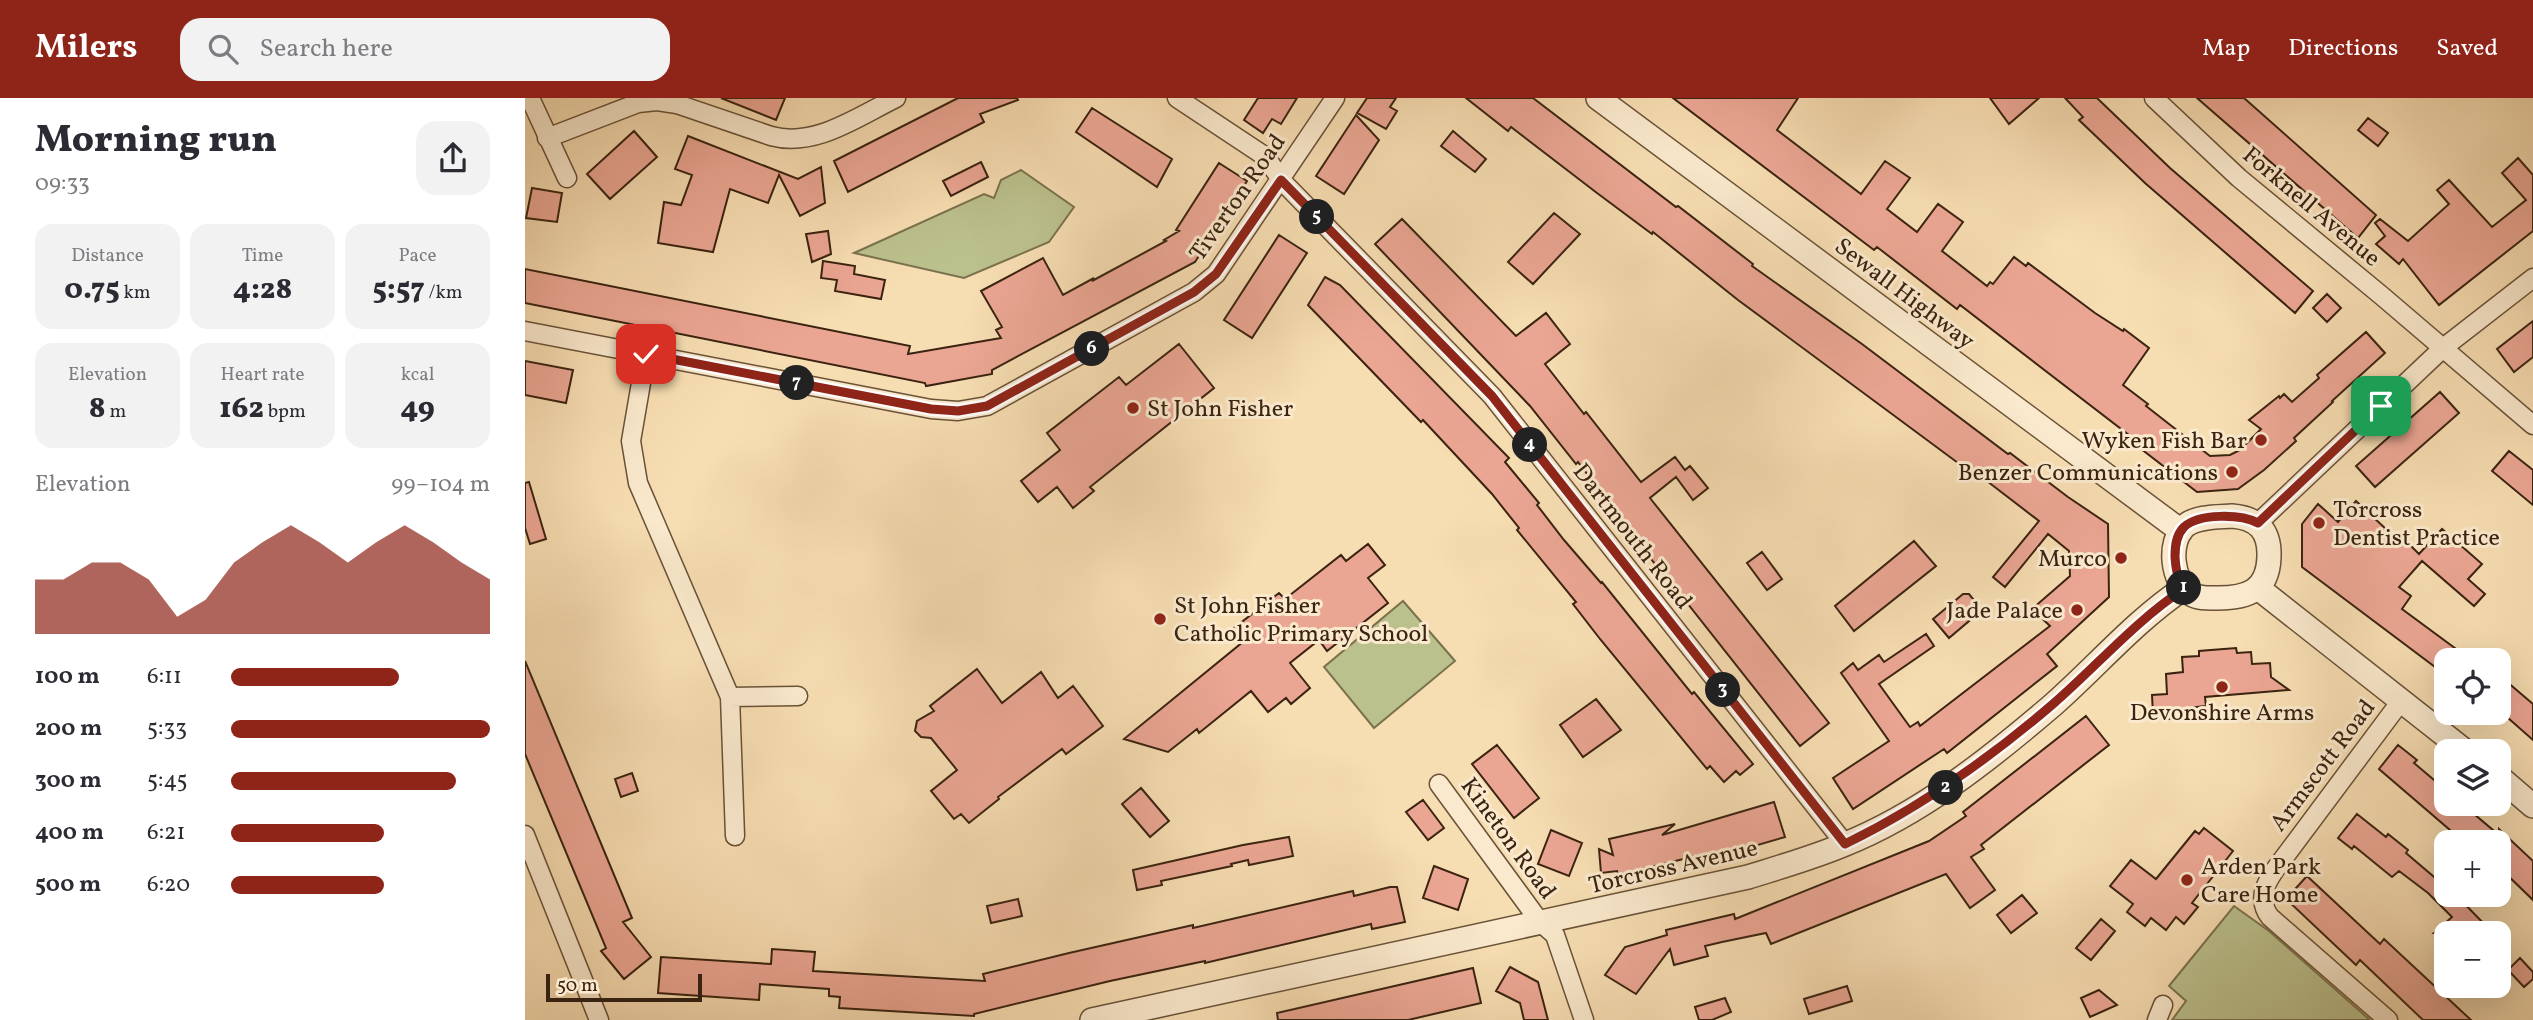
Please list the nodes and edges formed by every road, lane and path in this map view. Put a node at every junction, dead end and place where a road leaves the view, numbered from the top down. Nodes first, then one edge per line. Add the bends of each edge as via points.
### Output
1 (530, 98) edge
2 (896, 98) edge
3 (1177, 98) edge
4 (1335, 98) edge
5 (1598, 98) edge
6 (2154, 98) edge
7 (547, 138) junction
8 (567, 178) dead end
9 (1281, 180) junction
10 (2533, 278) edge
11 (525, 331) edge
12 (2443, 348) junction
13 (646, 354) junction
14 (2533, 425) edge
15 (2258, 523) junction
16 (2181, 531) junction
17 (2185, 588) junction
18 (2258, 588) junction
19 (798, 696) dead end
20 (730, 697) junction
21 (2401, 701) junction
22 (2450, 739) edge
23 (1439, 784) dead end
24 (2511, 787) edge
25 (2533, 806) edge
26 (525, 835) edge
27 (735, 836) dead end
28 (1845, 844) junction
29 (1540, 922) junction
30 (599, 1020) edge
31 (1092, 1020) edge
32 (1584, 1020) edge
33 (2388, 1020) edge

1 - 7 street
2 - 7 street via 801,140 779,138 657,100
3 - 9 street, Dartmouth Road via 1266,157
4 - 9 street, Tiverton Road
5 - 16 street, Sewall Highway
6 - 12 street, Forknell Avenue via 2239,178
7 - 8 street
9 - 13 street, Tiverton Road via 1216,274 1194,292 987,406 931,409
9 - 28 street, Dartmouth Road via 1492,396
10 - 12 street
11 - 13 street, Tiverton Road
12 - 14 street, Forknell Avenue
12 - 15 street
13 - 20 street via 631,441 638,483
15 - 16 street via 2232,516 2192,522
15 - 18 street via 2267,537 2269,559
16 - 17 street via 2175,562
17 - 18 street via 2194,596 2207,598 2243,596
17 - 28 street, Torcross Avenue via 2154,608 2003,746 1944,788
18 - 21 street
19 - 20 street
20 - 27 street
21 - 22 street
21 - 33 street, Armscott Road via 2268,878 2263,897 2270,917
23 - 29 street, Kineton Road
24 - 25 street
26 - 30 street
28 - 29 street, Torcross Avenue via 1748,877
29 - 31 street, Torcross Avenue
29 - 32 street, Kineton Road via 1555,934

